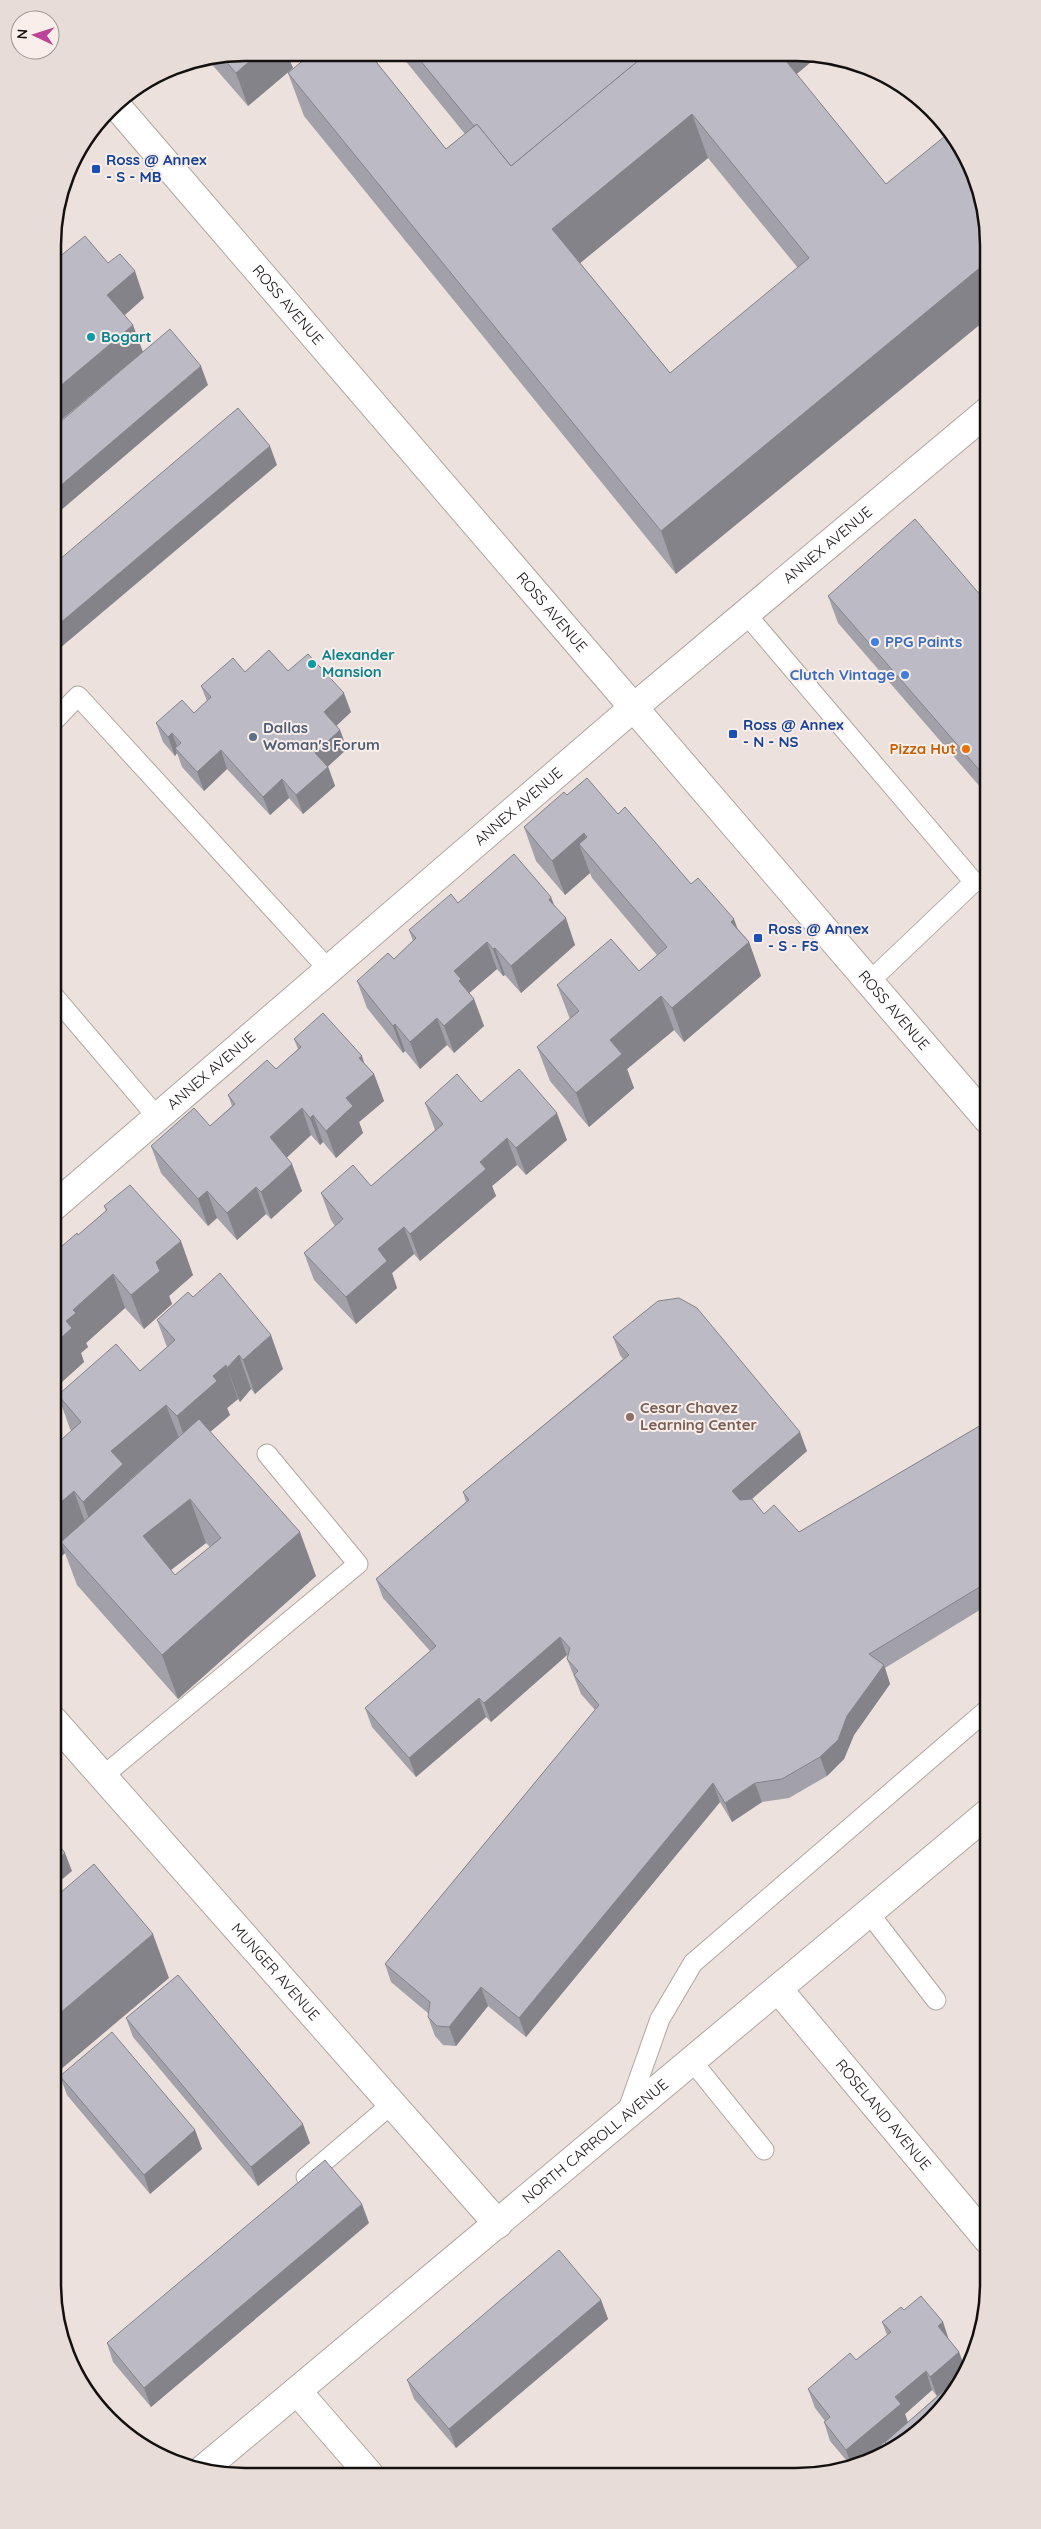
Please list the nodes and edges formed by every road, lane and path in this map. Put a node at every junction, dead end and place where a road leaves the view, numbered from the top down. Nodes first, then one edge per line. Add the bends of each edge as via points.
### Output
1 (120, 110) edge
2 (980, 418) edge
3 (746, 614) junction
4 (634, 708) junction
5 (61, 714) edge
6 (329, 970) junction
7 (869, 982) junction
8 (61, 1004) edge
9 (980, 1111) edge
10 (157, 1117) junction
11 (61, 1200) edge
12 (267, 1454) dead end
13 (980, 1716) edge
14 (61, 1729) edge
15 (103, 1776) junction
16 (980, 1820) edge
17 (869, 1914) junction
18 (778, 1989) junction
19 (936, 2000) dead end
20 (692, 2062) junction
21 (393, 2103) junction
22 (625, 2118) junction
23 (764, 2150) dead end
24 (290, 2191) edge
25 (498, 2224) junction
26 (980, 2230) edge
27 (297, 2391) junction
28 (209, 2464) edge
29 (364, 2468) edge

1 - 4 street, ROSS AVENUE
2 - 3 street, ANNEX AVENUE
3 - 4 street, ANNEX AVENUE
3 - 7 lane via 974,882
4 - 6 street, ANNEX AVENUE
4 - 7 street, ROSS AVENUE
5 - 6 lane via 78,696
6 - 10 street, ANNEX AVENUE
7 - 9 street, ROSS AVENUE
8 - 10 lane
10 - 11 street, ANNEX AVENUE
12 - 15 lane via 358,1564
13 - 22 lane via 694,1962 660,2019
14 - 15 street, MUNGER AVENUE
15 - 21 street, MUNGER AVENUE
16 - 17 street, NORTH CARROLL AVENUE
17 - 18 street, NORTH CARROLL AVENUE
17 - 19 lane
18 - 20 street, NORTH CARROLL AVENUE
18 - 26 street, ROSELAND AVENUE
20 - 22 street, NORTH CARROLL AVENUE
20 - 23 lane
21 - 24 lane
21 - 25 street, MUNGER AVENUE
22 - 25 street, NORTH CARROLL AVENUE
25 - 27 street, NORTH CARROLL AVENUE
27 - 28 street, NORTH CARROLL AVENUE
27 - 29 street

